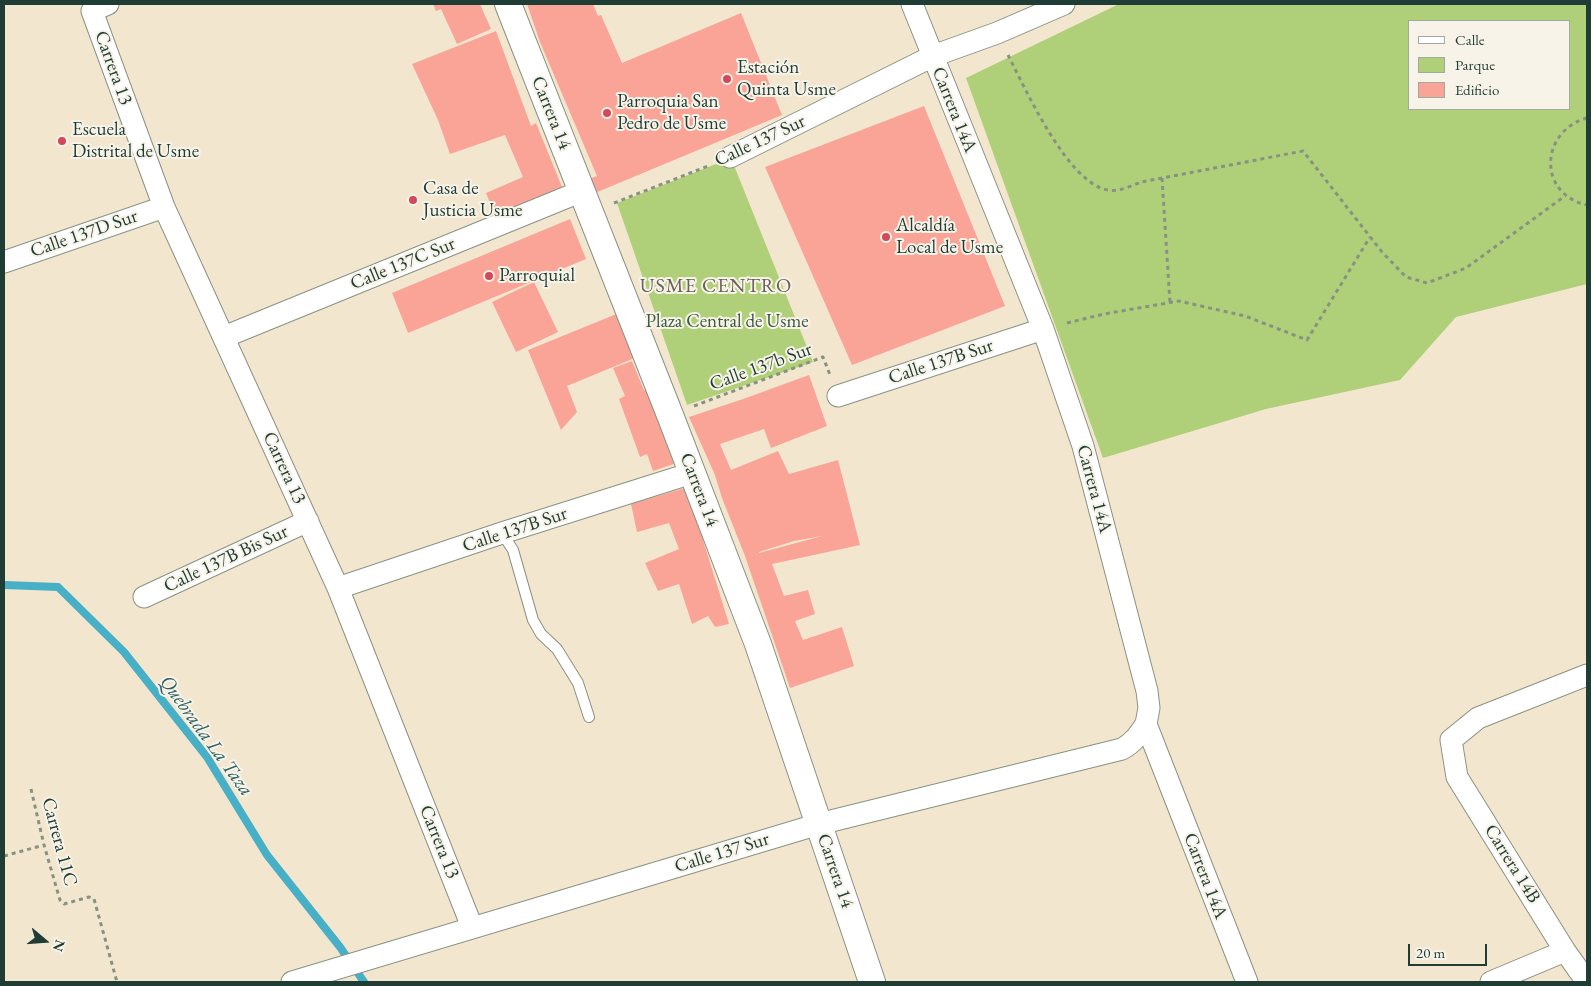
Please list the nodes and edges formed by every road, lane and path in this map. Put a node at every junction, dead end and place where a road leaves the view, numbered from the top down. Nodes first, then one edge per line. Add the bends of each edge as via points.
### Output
1 (508, 4) edge
2 (912, 4) edge
3 (1064, 4) edge
4 (100, 7) edge
5 (997, 33) junction
6 (933, 56) junction
7 (1587, 118) edge
8 (730, 157) joint
9 (1162, 178) junction
10 (1565, 196) junction
11 (586, 202) junction
12 (1587, 205) edge
13 (164, 207) junction
14 (1370, 237) junction
15 (4, 262) edge
16 (1170, 302) junction
17 (1043, 329) junction
18 (224, 337) junction
19 (838, 396) joint
20 (670, 415) junction
21 (692, 473) junction
22 (308, 521) junction
23 (502, 533) junction
24 (338, 588) junction
25 (144, 597) dead end
26 (1587, 676) edge
27 (589, 717) dead end
28 (1146, 724) junction
29 (31, 789) dead end
30 (819, 824) junction
31 (44, 844) junction
32 (4, 856) edge
33 (472, 927) junction
34 (1566, 951) junction
35 (117, 982) edge
36 (292, 982) edge
37 (872, 982) edge
38 (1247, 982) edge
39 (1491, 982) edge
40 (1587, 982) edge

1 - 11 street, Carrera 14
2 - 6 street, Carrera 14A
3 - 5 street, Calle 137 Sur
4 - 13 street, Carrera 13
5 - 6 street, Calle 137 Sur
5 - 9 path via 1045,129 1091,183 1108,190
6 - 8 street, Calle 137 Sur
6 - 17 street, Carrera 14A
7 - 10 path via 1564,129 1555,141 1551,155 1551,170
8 - 11 path, Calle 137 Sur
9 - 14 path via 1303,151
9 - 16 path
10 - 12 path
10 - 14 path via 1466,268 1427,283 1406,278
11 - 18 street, Calle 137C Sur
11 - 20 street, Carrera 14
13 - 15 street, Calle 137D Sur
13 - 18 street, Carrera 13
14 - 16 path via 1307,340 1245,316 1180,301
16 - 17 path
17 - 19 street, Calle 137B Sur
17 - 28 street, Carrera 14A via 1086,456 1147,691 1149,708
18 - 22 street, Carrera 13
19 - 20 path, Calle 137b Sur via 823,358
20 - 21 street, Carrera 14
21 - 23 street, Calle 137B Sur
21 - 30 street, Carrera 14 via 758,644
22 - 24 street, Carrera 13
22 - 25 street, Calle 137B Bis Sur
23 - 24 street, Calle 137B Sur
23 - 27 lane via 512,550 533,620 541,634 557,649 578,684
24 - 33 street, Carrera 13
26 - 34 street, Carrera 14B via 1478,718 1451,740 1457,776
28 - 30 street, Calle 137 Sur via 1137,738 1122,749
28 - 38 street, Carrera 14A
29 - 31 path, Carrera 11C
30 - 33 street, Calle 137 Sur
30 - 37 street, Carrera 14
31 - 32 path
31 - 35 path, Carrera 11C via 60,900 64,904 89,897 94,899
33 - 36 street, Calle 137 Sur
34 - 39 street
34 - 40 street, Carrera 14B

